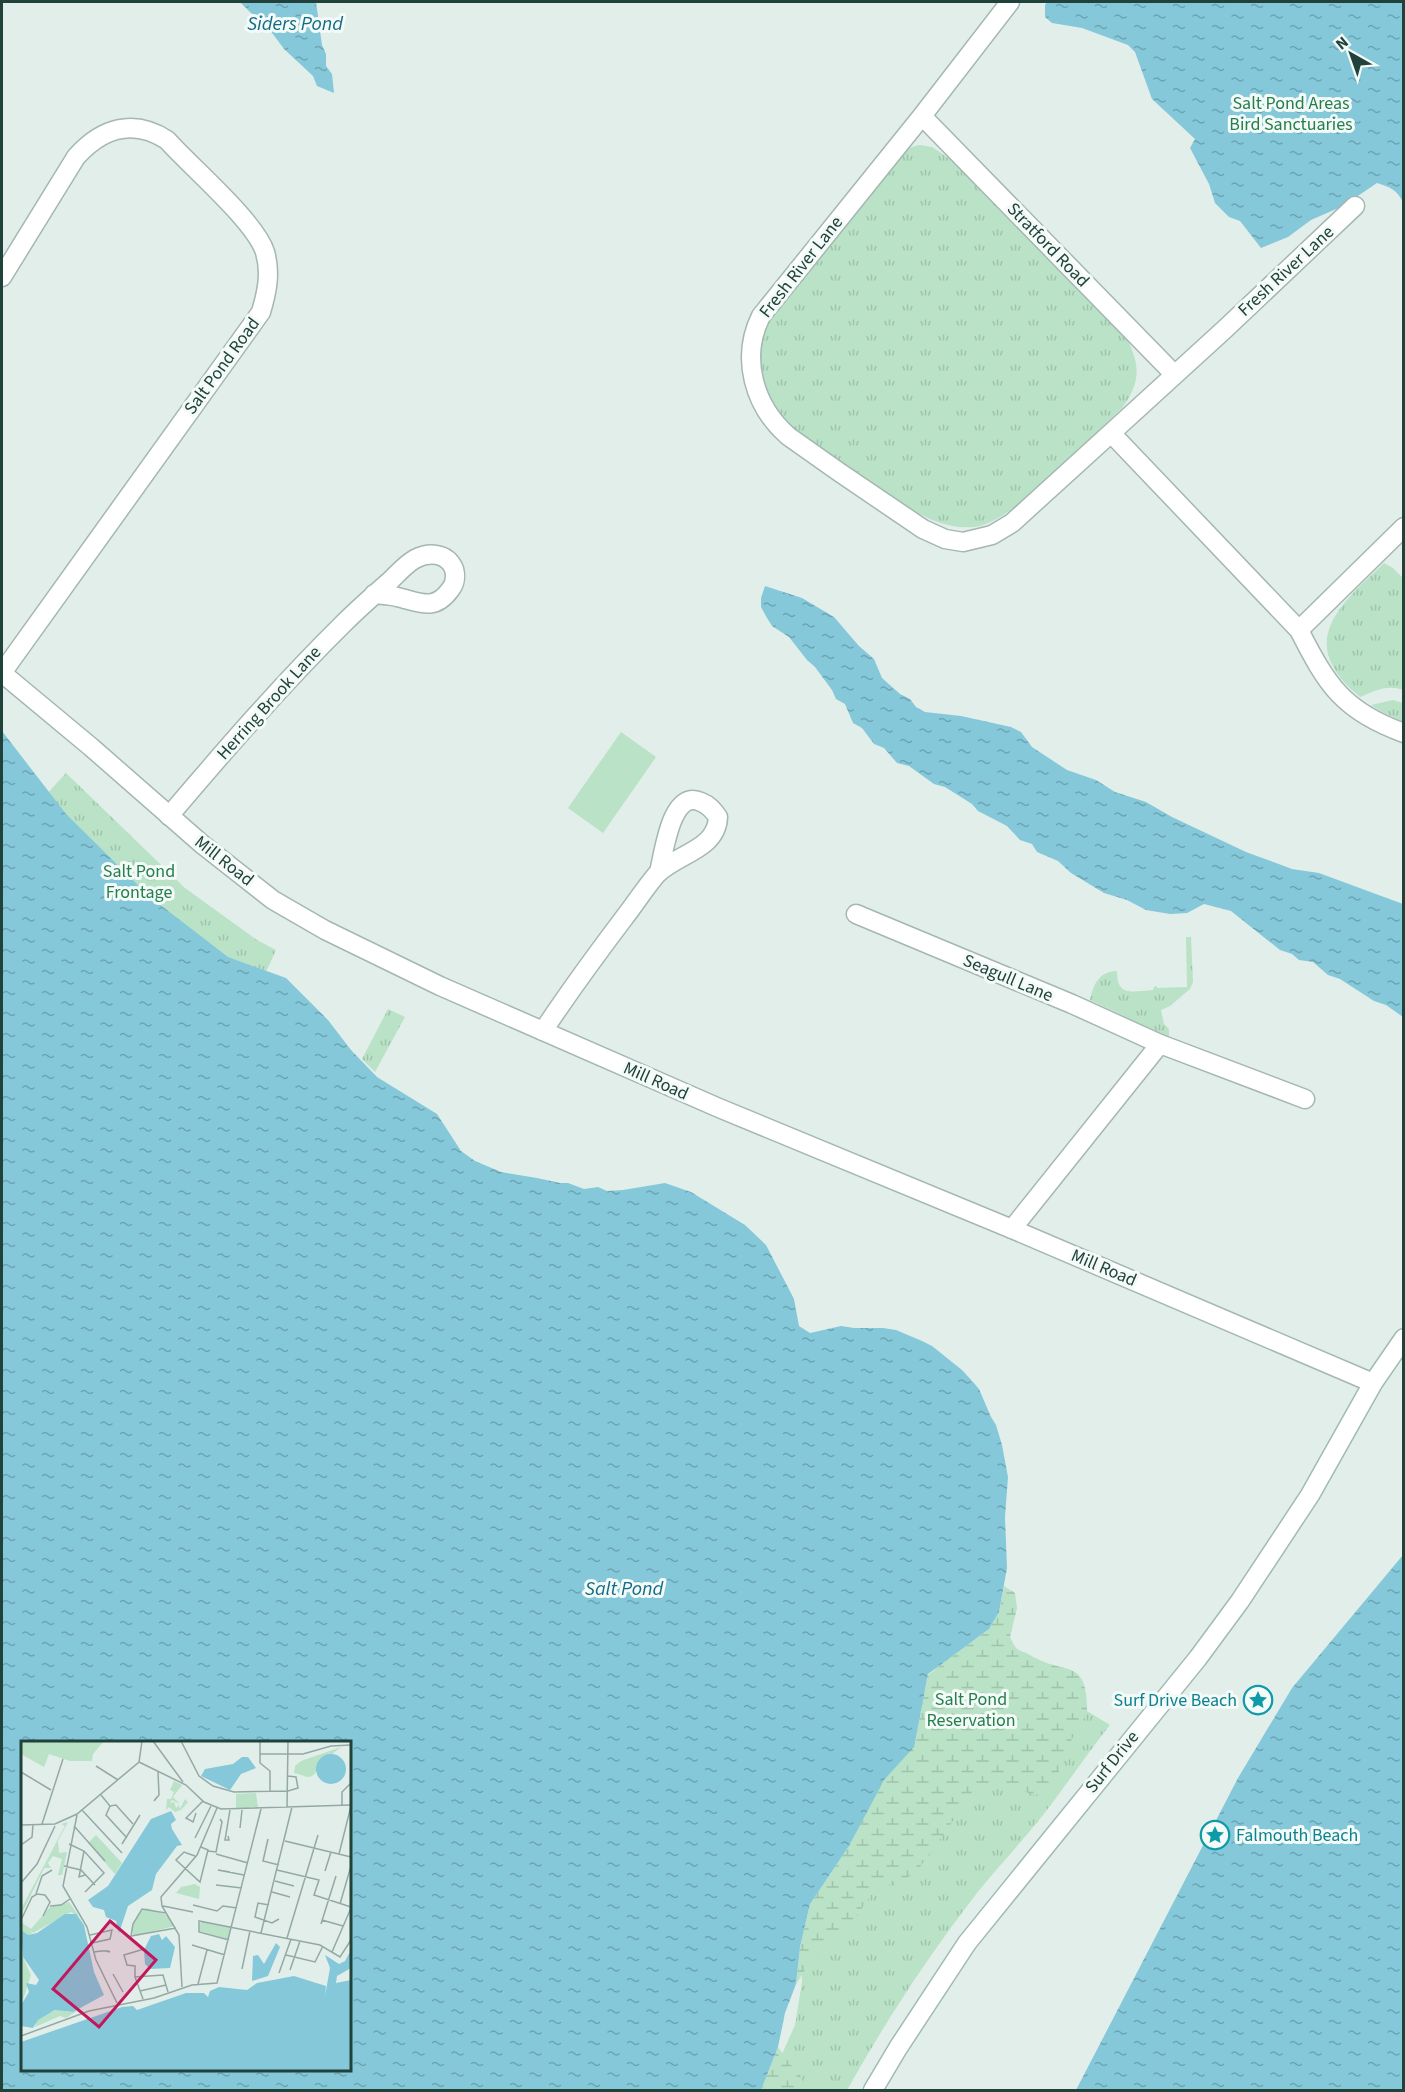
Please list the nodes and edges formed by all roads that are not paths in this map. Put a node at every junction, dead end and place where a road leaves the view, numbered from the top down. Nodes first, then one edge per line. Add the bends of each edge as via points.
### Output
1 (1010, 2) edge
2 (922, 116) junction
3 (1355, 206) dead end
4 (2, 277) edge
5 (1174, 374) junction
6 (1111, 433) junction
7 (1404, 527) edge
8 (374, 594) dead end
9 (1299, 630) junction
10 (2, 673) edge
11 (1404, 733) edge
12 (169, 816) junction
13 (659, 872) dead end
14 (856, 914) dead end
15 (543, 1030) junction
16 (1160, 1044) junction
17 (1305, 1099) dead end
18 (1012, 1229) junction
19 (1404, 1338) edge
20 (1373, 1383) junction
21 (873, 2091) edge

1 - 2 street, Fresh River Lane
2 - 5 street, Stratford Road
2 - 6 street, Fresh River Lane via 760,316 754,329 751,359 765,409 788,436 923,529 963,542 992,535 1012,523
3 - 5 street, Fresh River Lane
4 - 10 street, Salt Pond Road via 76,157 101,135 126,128 153,131 167,140 258,237 268,267 267,294 261,312
5 - 6 street, Fresh River Lane
6 - 9 street
7 - 9 street
8 - 12 street, Herring Brook Lane via 292,675
9 - 11 street via 1321,674 1347,702 1378,723
10 - 12 street, Mill Road
12 - 15 street, Mill Road via 273,900 317,926
13 - 15 street
14 - 16 street, Seagull Lane
15 - 18 street, Mill Road via 718,1108
16 - 17 street, Seagull Lane
16 - 18 street
18 - 20 street, Mill Road
19 - 20 street, Surf Drive
20 - 21 street, Surf Drive via 1310,1495 1240,1601 967,1943

